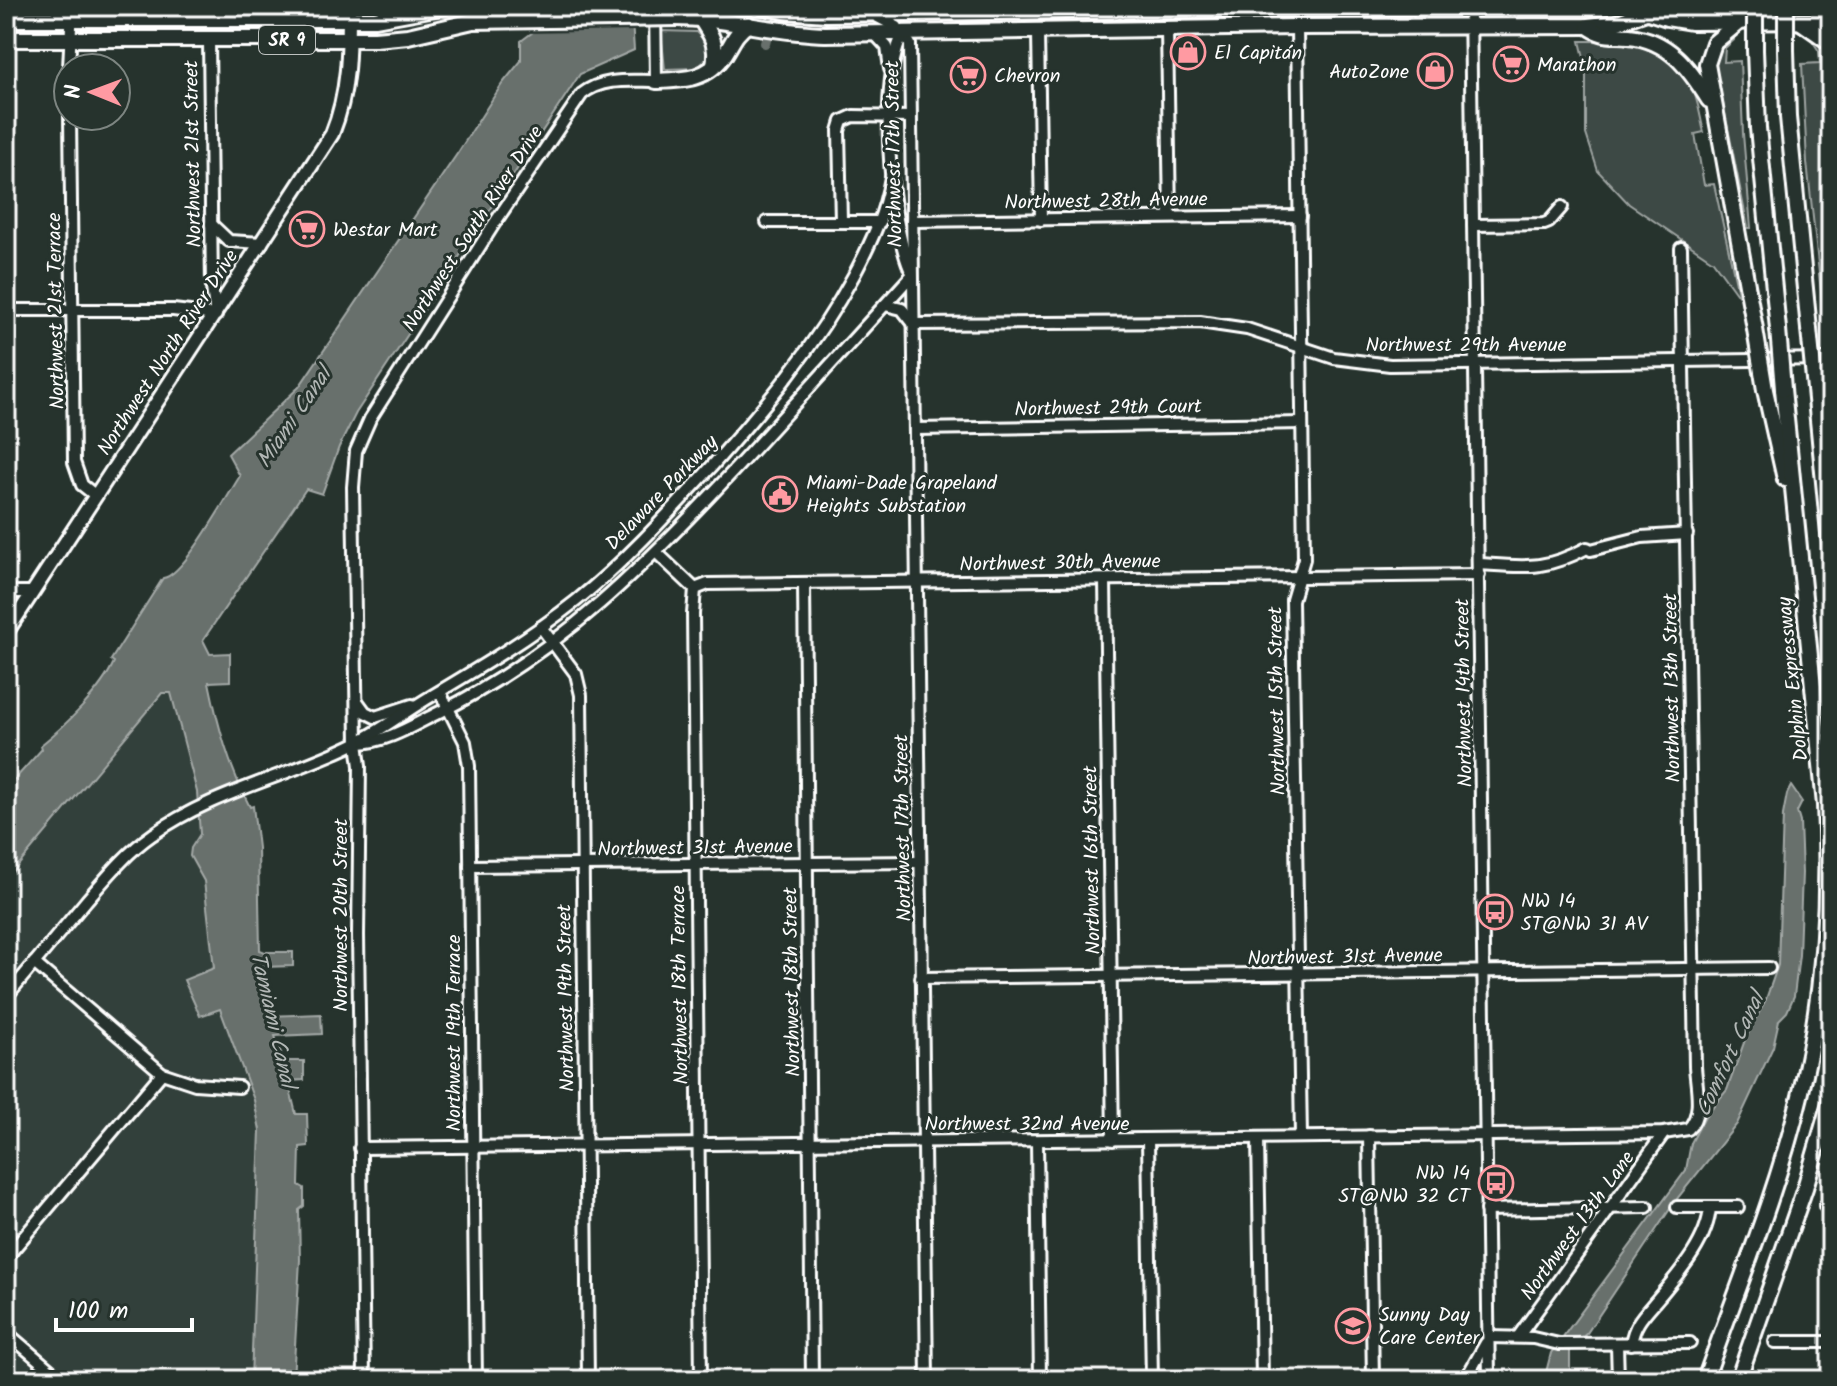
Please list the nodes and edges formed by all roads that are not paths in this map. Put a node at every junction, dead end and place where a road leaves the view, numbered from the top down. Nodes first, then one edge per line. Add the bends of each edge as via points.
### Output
1 (446, 6) edge
2 (655, 6) edge
3 (761, 6) edge
4 (1452, 6) edge
5 (1470, 6) edge
6 (1630, 6) edge
7 (1663, 6) edge
8 (1755, 6) edge
9 (1786, 6) edge
10 (954, 9) edge
11 (1191, 9) junction
12 (1156, 10) junction
13 (1057, 11) junction
14 (349, 12) edge
15 (929, 12) junction
16 (1647, 12) junction
17 (72, 13) edge
18 (863, 13) junction
19 (700, 18) junction
20 (6, 19) edge
21 (1801, 21) junction
22 (1831, 21) edge
23 (1739, 22) junction
24 (748, 24) junction
25 (1470, 26) junction
26 (1588, 26) junction
27 (1297, 27) junction
28 (1167, 29) junction
29 (1137, 30) junction
30 (1038, 32) junction
31 (874, 33) junction
32 (904, 33) junction
33 (6, 39) edge
34 (70, 40) junction
35 (209, 40) junction
36 (349, 40) junction
37 (1831, 43) edge
38 (70, 52) edge
39 (714, 66) junction
40 (891, 76) junction
41 (656, 81) junction
42 (1715, 110) junction
43 (890, 117) junction
44 (910, 117) junction
45 (70, 132) edge
46 (891, 177) junction
47 (1562, 207) dead end
48 (1300, 216) junction
49 (1170, 217) junction
50 (1041, 220) junction
51 (841, 221) junction
52 (912, 221) junction
53 (767, 222) dead end
54 (880, 222) junction
55 (211, 224) junction
56 (1473, 225) junction
57 (262, 243) junction
58 (1681, 248) dead end
59 (912, 275) junction
60 (885, 305) junction
61 (6, 310) edge
62 (72, 310) junction
63 (216, 315) junction
64 (914, 324) junction
65 (1301, 347) junction
66 (1831, 359) edge
67 (1683, 361) junction
68 (1476, 363) junction
69 (1302, 423) junction
70 (915, 429) junction
71 (356, 451) joint
72 (96, 496) junction
73 (1687, 534) junction
74 (1799, 541) junction
75 (657, 553) junction
76 (1831, 554) edge
77 (1479, 569) junction
78 (1298, 577) junction
79 (1105, 580) junction
80 (916, 582) junction
81 (804, 584) junction
82 (695, 589) junction
83 (6, 592) edge
84 (33, 592) junction
85 (541, 627) junction
86 (6, 633) edge
87 (554, 643) junction
88 (440, 692) junction
89 (357, 700) junction
90 (422, 702) junction
91 (448, 708) junction
92 (357, 743) junction
93 (920, 862) junction
94 (808, 863) junction
95 (696, 864) junction
96 (470, 866) junction
97 (582, 866) junction
98 (34, 963) junction
99 (1769, 968) dead end
100 (1693, 970) junction
101 (1485, 972) junction
102 (1297, 974) junction
103 (1110, 977) junction
104 (921, 978) junction
105 (6, 997) edge
106 (162, 1073) junction
107 (239, 1087) dead end
108 (1831, 1099) edge
109 (1692, 1126) joint
110 (1636, 1133) junction
111 (1664, 1133) junction
112 (1486, 1134) junction
113 (1369, 1136) junction
114 (1301, 1137) junction
115 (1258, 1138) junction
116 (1113, 1140) junction
117 (1148, 1140) junction
118 (1037, 1141) junction
119 (924, 1142) junction
120 (811, 1143) junction
121 (698, 1144) junction
122 (472, 1146) junction
123 (585, 1146) junction
124 (360, 1148) junction
125 (1647, 1158) junction
126 (1647, 1207) dead end
127 (1677, 1207) dead end
128 (1710, 1207) junction
129 (1738, 1207) dead end
130 (1609, 1209) junction
131 (1486, 1210) junction
132 (6, 1258) edge
133 (6, 1332) edge
134 (1489, 1337) junction
135 (1518, 1337) junction
136 (1775, 1342) dead end
137 (1831, 1342) edge
138 (1690, 1343) dead end
139 (1617, 1344) junction
140 (1631, 1344) junction
141 (62, 1380) edge
142 (364, 1380) edge
143 (476, 1380) edge
144 (588, 1380) edge
145 (701, 1380) edge
146 (812, 1380) edge
147 (927, 1380) edge
148 (1040, 1380) edge
149 (1152, 1380) edge
150 (1262, 1380) edge
151 (1373, 1380) edge
152 (1465, 1380) edge
153 (1489, 1380) edge
154 (1618, 1380) edge
155 (1705, 1380) edge
156 (1738, 1380) edge

1 - 14 highway, SR 9 via 400,16
2 - 41 street
3 - 18 highway via 800,13
4 - 11 highway
5 - 25 street, Northwest 14th Street
6 - 16 highway
7 - 16 highway, SR 9
8 - 74 highway, Dolphin Expressway, bridge via 1758,128
9 - 76 highway, bridge via 1789,131
10 - 13 highway
10 - 15 highway
11 - 12 highway
11 - 28 highway
12 - 13 highway
12 - 29 highway
13 - 30 highway
14 - 17 highway, SR 9
14 - 36 main road
15 - 18 highway
15 - 32 highway
16 - 23 highway via 1678,21
16 - 26 highway, SR 9
17 - 20 highway, SR 9
17 - 34 street
18 - 32 street, Northwest 17th Street via 883,18
19 - 24 highway, SR 9
19 - 36 highway, SR 9, bridge via 473,21 397,38
19 - 39 highway via 715,43
21 - 22 highway
21 - 23 highway
21 - 37 highway
23 - 42 highway via 1714,43 1708,57
24 - 31 highway, SR 9 via 797,32
24 - 39 highway
25 - 26 highway, SR 9
25 - 27 highway, SR 9
25 - 56 street, Northwest 14th Street
26 - 42 highway via 1599,35 1645,39 1671,51 1692,72
27 - 28 highway, SR 9
27 - 48 street, Northwest 15th Street
28 - 29 highway, SR 9
28 - 49 street
29 - 30 highway, SR 9
30 - 32 highway, SR 9
30 - 50 street
31 - 32 highway, SR 9
31 - 40 street via 887,47
32 - 40 street
32 - 44 street, Northwest 17th Street via 910,44
33 - 34 highway, SR 9
34 - 35 highway, SR 9
34 - 38 street
35 - 36 highway, SR 9
35 - 55 street, Northwest 21st Street
36 - 57 main road, Northwest North River Drive via 346,86 332,134
39 - 41 highway via 696,78
40 - 43 street, Northwest 17th Street
41 - 71 street, Northwest South River Drive via 605,82 578,99 373,414
42 - 74 highway, bridge via 1765,390
43 - 44 street
43 - 46 street, Northwest 17th Street
43 - 51 street via 853,116 842,121
44 - 52 street, Northwest 17th Street
45 - 62 street, Northwest 21st Terrace
46 - 54 street, Delaware Parkway
46 - 59 street, Northwest 17th Street
47 - 56 street via 1544,224
48 - 49 street, Northwest 28th Avenue
48 - 65 street, Northwest 15th Street
49 - 50 street, Northwest 28th Avenue
50 - 52 street, Northwest 28th Avenue
51 - 53 street
51 - 54 street
52 - 59 street, Northwest 17th Street
54 - 85 street, Delaware Parkway via 831,315 775,393 653,530
55 - 57 street via 229,241
55 - 63 street, Northwest 21st Street
56 - 68 street, Northwest 14th Street
57 - 63 main road, Northwest North River Drive
58 - 67 street, Northwest 13th Street
59 - 60 street, Delaware Parkway
59 - 64 street, Northwest 17th Street
60 - 64 street via 902,309
60 - 75 street, Delaware Parkway
61 - 62 street
62 - 63 street
62 - 72 street, Northwest 21st Terrace via 75,468 82,485
63 - 72 main road, Northwest North River Drive
64 - 65 street, Northwest 29th Avenue via 1200,322 1247,329
64 - 70 street, Northwest 17th Street
65 - 68 street, Northwest 29th Avenue via 1360,362
65 - 69 street, Northwest 15th Street
66 - 67 street, Northwest 29th Avenue
67 - 68 street, Northwest 29th Avenue
67 - 73 street, Northwest 13th Street
68 - 77 street, Northwest 14th Street
69 - 70 street, Northwest 29th Court
69 - 78 street, Northwest 15th Street via 1304,559
70 - 80 street, Northwest 17th Street
71 - 89 street, Northwest 20th Street
72 - 84 main road, Northwest North River Drive
73 - 77 street, Northwest 30th Avenue via 1587,548 1558,563
73 - 100 street, Northwest 13th Street
74 - 155 highway, Dolphin Expressway via 1826,818 1820,985 1791,1131
75 - 82 street
75 - 87 street, Delaware Parkway
77 - 78 street, Northwest 30th Avenue
77 - 101 street, Northwest 14th Street
78 - 79 street, Northwest 30th Avenue
78 - 102 street, Northwest 15th Street via 1292,600
79 - 80 street, Northwest 30th Avenue
79 - 103 street, Northwest 16th Street
80 - 81 street, Northwest 30th Avenue
80 - 93 street, Northwest 17th Street
81 - 82 street, Northwest 30th Avenue via 708,584
81 - 94 street, Northwest 18th Street
82 - 95 street, Northwest 18th Terrace
83 - 84 street
84 - 86 main road, Northwest North River Drive
85 - 87 street, Northwest 19th Street
85 - 88 street, Delaware Parkway
87 - 91 street, Delaware Parkway
87 - 97 street, Northwest 19th Street via 580,687
88 - 90 street, Delaware Parkway
88 - 91 street, Northwest 19th Terrace
89 - 90 street via 375,717
89 - 92 street, Northwest 20th Street
90 - 92 street, Delaware Parkway
91 - 92 street, Delaware Parkway via 377,743
91 - 96 street, Northwest 19th Terrace via 467,751
92 - 98 street, Delaware Parkway via 182,817 143,842
92 - 124 street, Northwest 20th Street
93 - 94 street, Northwest 31st Avenue
93 - 104 street, Northwest 17th Street
94 - 95 street, Northwest 31st Avenue
94 - 120 street, Northwest 18th Street
95 - 97 street, Northwest 31st Avenue
95 - 121 street, Northwest 18th Terrace
96 - 97 street, Northwest 31st Avenue
96 - 122 street, Northwest 19th Terrace
97 - 123 street, Northwest 19th Street
98 - 105 street
98 - 106 street
99 - 100 street, Northwest 31st Avenue
100 - 101 street, Northwest 31st Avenue
100 - 109 street, Northwest 13th Street via 1697,1103
101 - 102 street, Northwest 31st Avenue
101 - 112 street, Northwest 14th Street
102 - 103 street, Northwest 31st Avenue
102 - 114 street, Northwest 15th Street
103 - 104 street, Northwest 31st Avenue
103 - 116 street, Northwest 16th Street
104 - 119 street, Northwest 17th Street
106 - 107 street via 195,1084
106 - 132 street
108 - 156 highway
109 - 111 street, Northwest 32nd Avenue
110 - 111 street, Northwest 32nd Avenue
110 - 112 street, Northwest 32nd Avenue
110 - 125 street
111 - 125 street, Northwest 13th Lane
112 - 113 street, Northwest 32nd Avenue
112 - 131 street, Northwest 14th Street
113 - 114 street, Northwest 32nd Avenue
113 - 151 street
114 - 115 street, Northwest 32nd Avenue
115 - 117 street, Northwest 32nd Avenue
115 - 150 street
116 - 117 street, Northwest 32nd Avenue
116 - 118 street, Northwest 32nd Avenue
117 - 149 street
118 - 119 street, Northwest 32nd Avenue
118 - 148 street
119 - 120 street, Northwest 32nd Avenue
119 - 147 street, Northwest 17th Street
120 - 121 street, Northwest 32nd Avenue
120 - 146 street, Northwest 18th Street
121 - 123 street, Northwest 32nd Avenue
121 - 145 street, Northwest 18th Terrace
122 - 123 street, Northwest 32nd Avenue
122 - 124 street, Northwest 32nd Avenue
122 - 143 street, Northwest 19th Terrace
123 - 144 street, Northwest 19th Street
124 - 142 street, Northwest 20th Street
125 - 130 street, Northwest 13th Lane
126 - 130 street
127 - 128 street
128 - 129 street
128 - 140 street via 1706,1231 1639,1318
130 - 131 street
130 - 135 street, Northwest 13th Lane
131 - 134 street, Northwest 14th Street
133 - 141 street
134 - 135 street
134 - 152 street
134 - 153 street, Northwest 14th Street
135 - 139 street via 1559,1344
136 - 137 street
138 - 140 street
139 - 140 street
139 - 154 street

